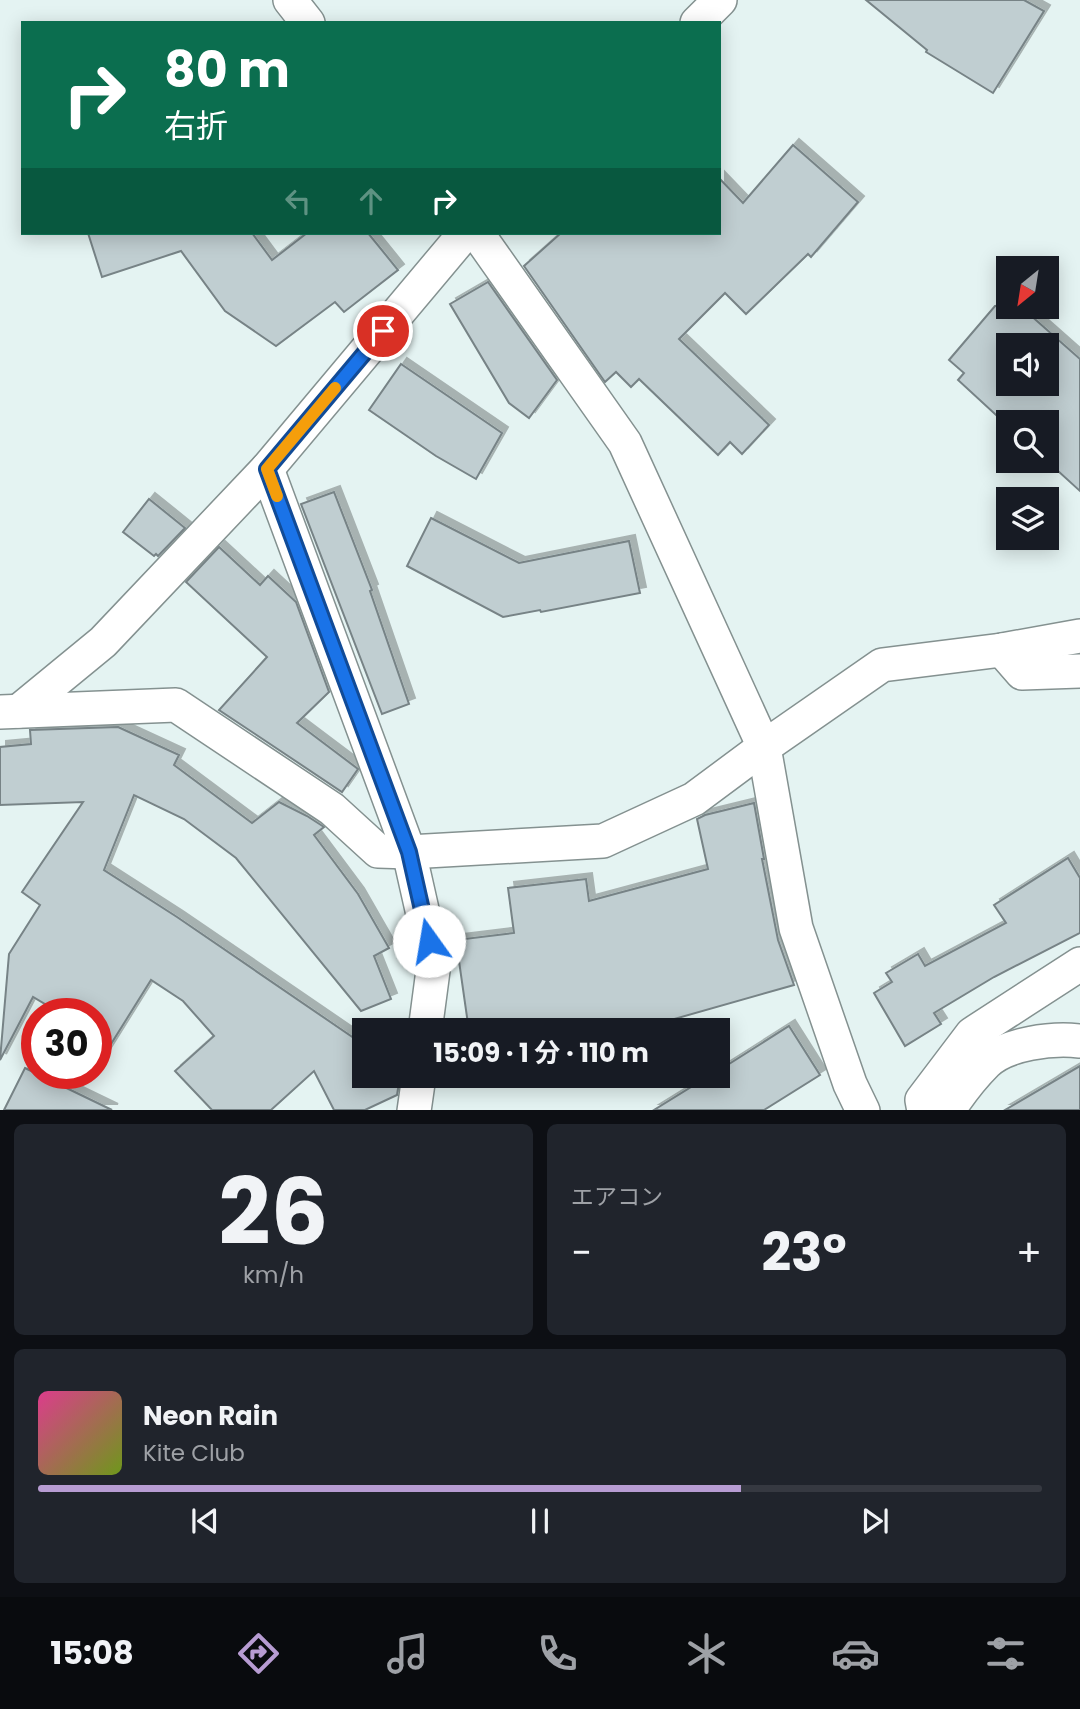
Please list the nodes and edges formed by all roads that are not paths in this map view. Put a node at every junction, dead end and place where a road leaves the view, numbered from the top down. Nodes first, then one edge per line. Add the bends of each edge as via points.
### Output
1 (289, 0) edge
2 (720, 0) edge
3 (306, 21) edge
4 (699, 21) edge
5 (464, 235) edge
6 (478, 235) edge
7 (267, 469) junction
8 (1080, 636) edge
9 (1002, 650) junction
10 (1080, 671) edge
11 (9, 712) edge
12 (764, 747) junction
13 (409, 852) junction
14 (1080, 964) edge
15 (427, 1018) edge
16 (1080, 1041) edge
17 (417, 1088) edge
18 (414, 1110) edge
19 (863, 1110) edge
20 (924, 1110) edge
21 (949, 1110) edge

1 - 3 street
2 - 4 street
5 - 7 street
6 - 12 street via 625,443
7 - 11 street via 103,642
7 - 13 street
8 - 9 street
9 - 10 street via 1022,674
9 - 12 street via 882,665
11 - 13 street via 176,705 332,809 378,851
12 - 13 street via 694,799 603,841
12 - 19 street via 796,929
13 - 15 street via 434,963
14 - 20 street via 972,1034 922,1100
16 - 21 street via 1019,1045 988,1061
17 - 18 street

